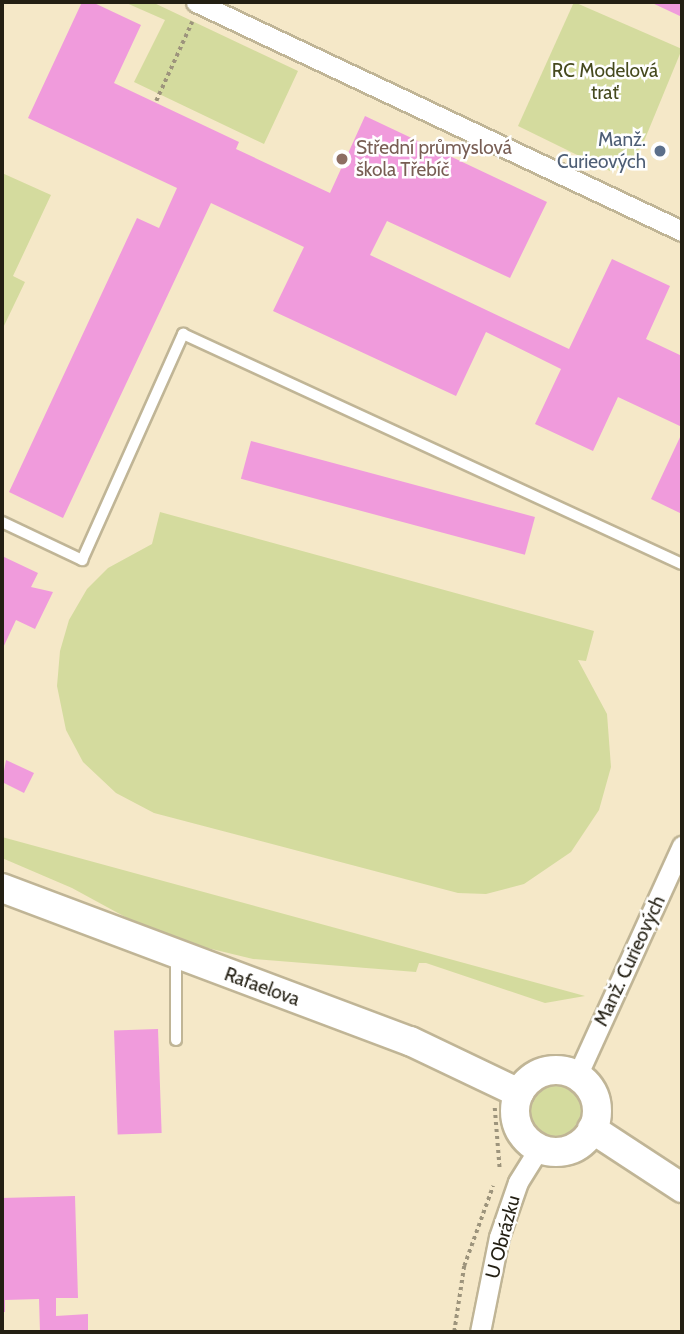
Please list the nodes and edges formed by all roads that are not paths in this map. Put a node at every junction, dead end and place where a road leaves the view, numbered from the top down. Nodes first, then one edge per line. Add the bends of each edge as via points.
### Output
1 (195, 11) edge
2 (682, 231) edge
3 (2, 523) edge
4 (682, 564) edge
5 (682, 846) edge
6 (2, 888) edge
7 (176, 955) junction
8 (176, 1041) dead end
9 (577, 1076) junction
10 (511, 1090) junction
11 (592, 1129) junction
12 (539, 1148) junction
13 (682, 1188) edge
14 (480, 1332) edge

1 - 2 street
3 - 4 lane via 82,560 183,334
5 - 9 street, Manž. Curieových
6 - 7 main road, Rafaelova
7 - 8 lane
7 - 10 main road, Rafaelova via 410,1041
9 - 10 main road via 551,1070
9 - 11 main road via 596,1105
10 - 12 main road via 520,1131
11 - 12 main road via 585,1139 564,1151
11 - 13 main road
12 - 14 street, U Obrázku via 518,1182 499,1237

